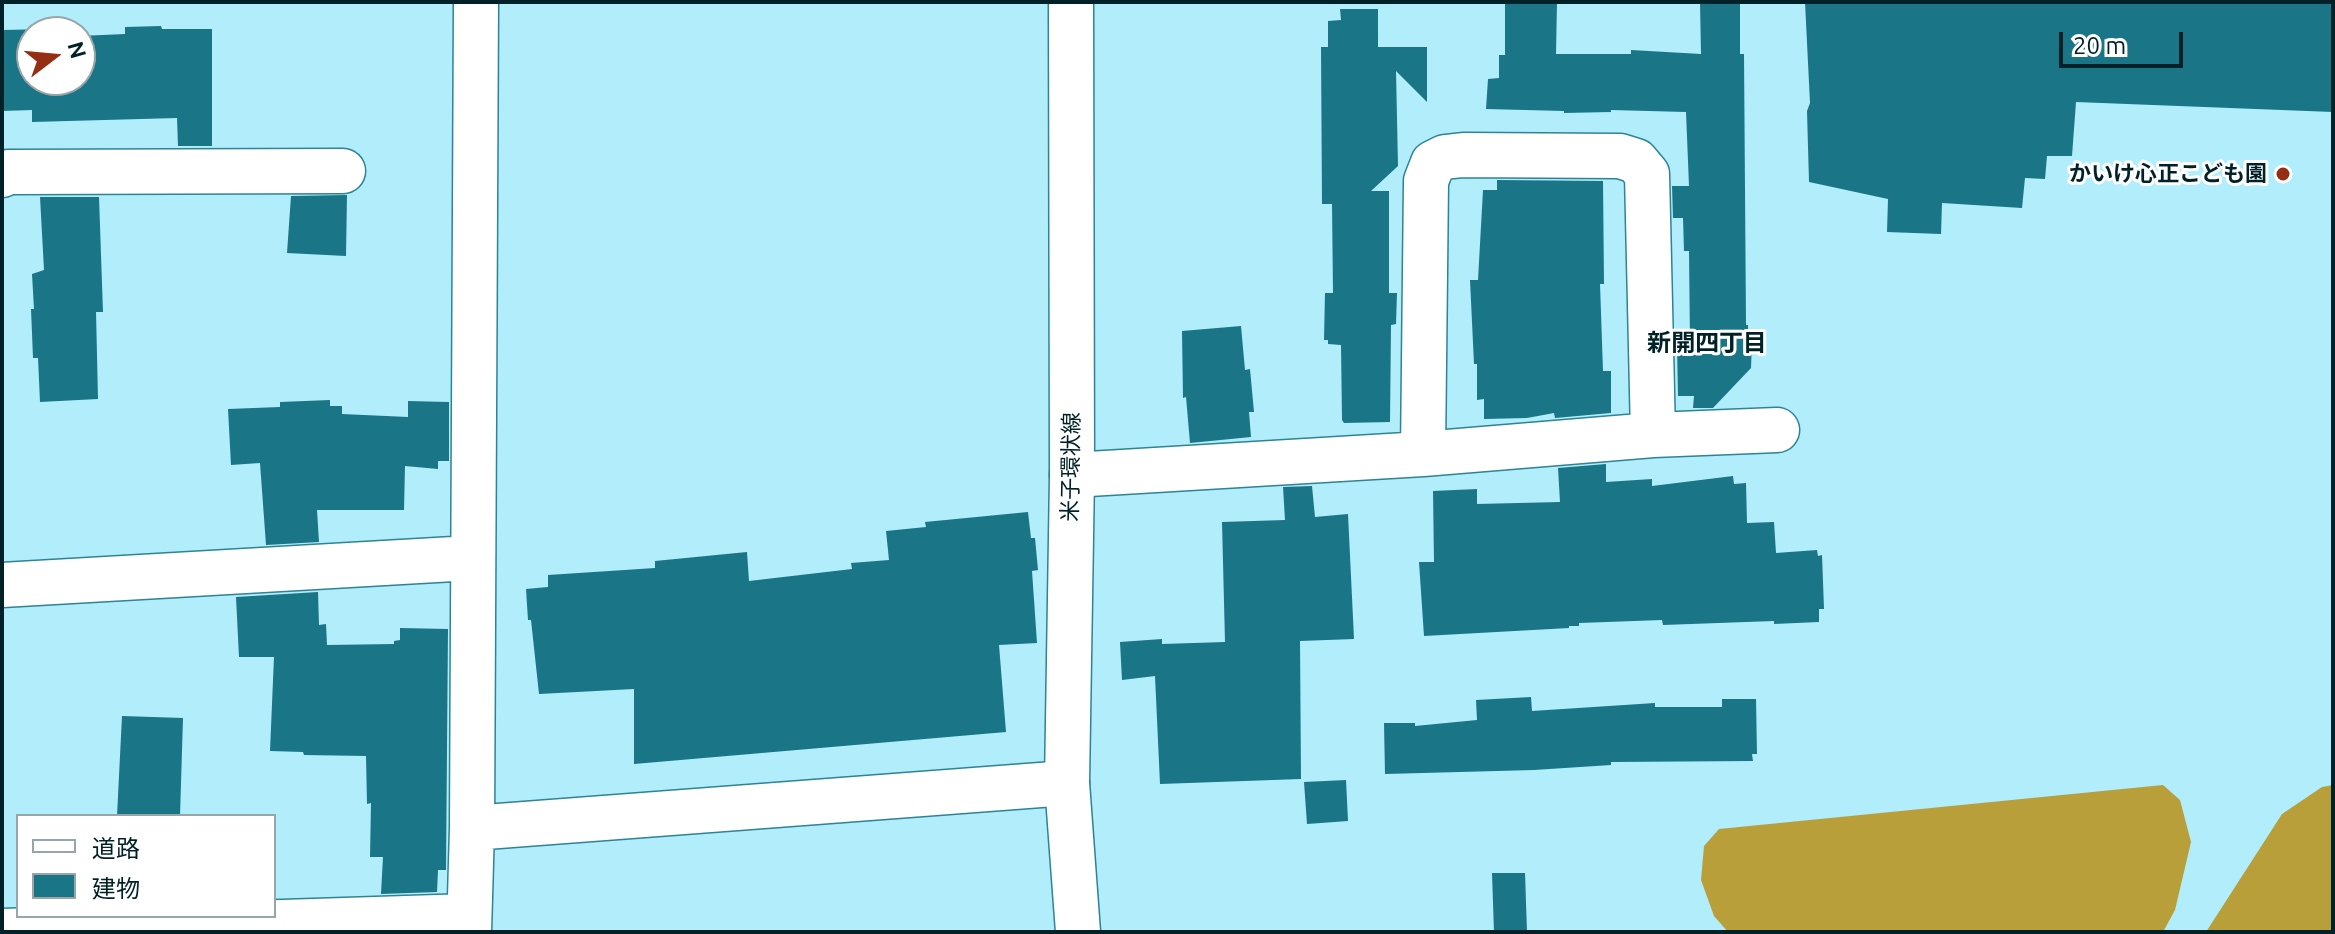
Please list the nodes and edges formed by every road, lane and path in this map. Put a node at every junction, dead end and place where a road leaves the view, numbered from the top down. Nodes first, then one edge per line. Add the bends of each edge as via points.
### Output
1 (476, 2) edge
2 (1071, 2) edge
3 (343, 171) dead end
4 (2, 175) edge
5 (1777, 430) dead end
6 (1653, 435) junction
7 (1423, 454) junction
8 (1072, 475) junction
9 (471, 558) junction
10 (2, 585) edge
11 (1067, 783) junction
12 (472, 828) junction
13 (469, 924) edge
14 (2, 931) edge
15 (1078, 932) edge

1 - 9 street
2 - 8 street, 米子環状線
3 - 4 street
5 - 6 street
6 - 7 street
6 - 7 street via 1647,174 1636,161 1620,156 1463,155 1433,163 1426,181
7 - 8 street
8 - 11 street, 米子環状線
9 - 10 street
9 - 12 street
11 - 12 street
11 - 15 street, 米子環状線
12 - 13 street
13 - 14 street

